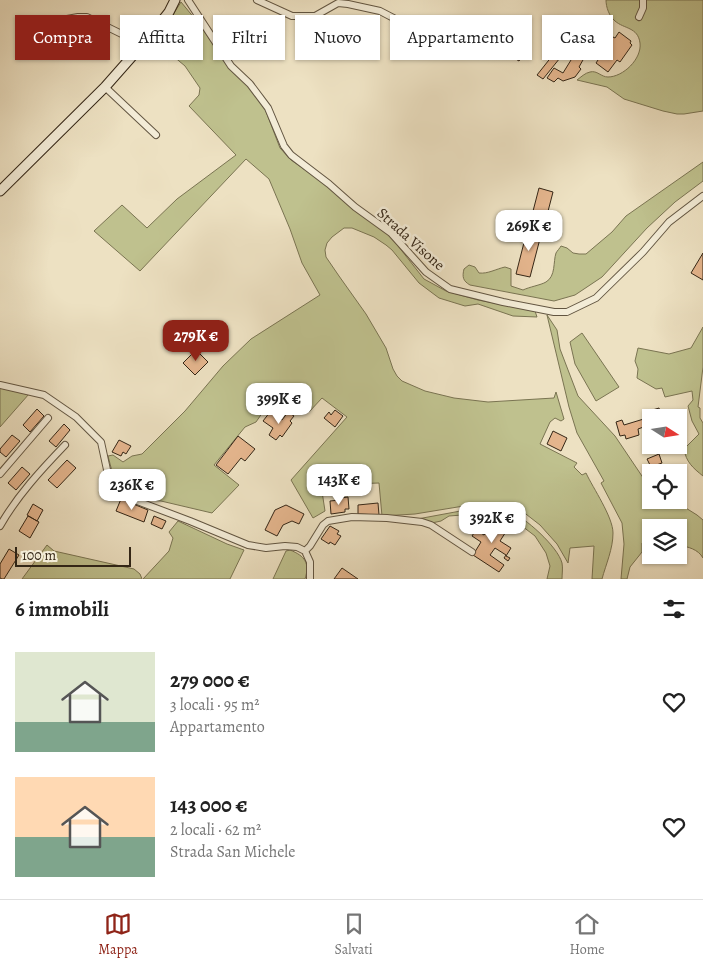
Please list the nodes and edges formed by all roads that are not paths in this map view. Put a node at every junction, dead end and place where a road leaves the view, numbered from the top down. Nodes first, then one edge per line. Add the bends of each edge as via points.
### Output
1 (175, 0) edge
2 (188, 0) edge
3 (257, 0) edge
4 (643, 0) edge
5 (167, 15) edge
6 (390, 16) edge
7 (639, 17) dead end
8 (128, 60) edge
9 (105, 87) junction
10 (156, 135) dead end
11 (0, 191) edge
12 (703, 196) edge
13 (0, 385) edge
14 (48, 418) dead end
15 (65, 445) dead end
16 (0, 474) edge
17 (0, 526) edge
18 (305, 551) junction
19 (472, 552) dead end
20 (310, 579) edge

1 - 5 street
2 - 12 street, Strada Visone via 231,66 268,108 290,155 391,233 426,272 450,289 503,302 567,312 596,298 669,222
3 - 6 street via 292,16 315,16 338,3 380,11
4 - 7 street
8 - 9 street
9 - 10 street
9 - 11 street
13 - 18 street via 44,396 76,417 101,442 109,478 117,489 137,502 248,545 266,548 297,546
14 - 16 street
15 - 17 street via 9,510
18 - 19 street via 328,521 352,517 422,522 432,525
18 - 20 street via 310,562

